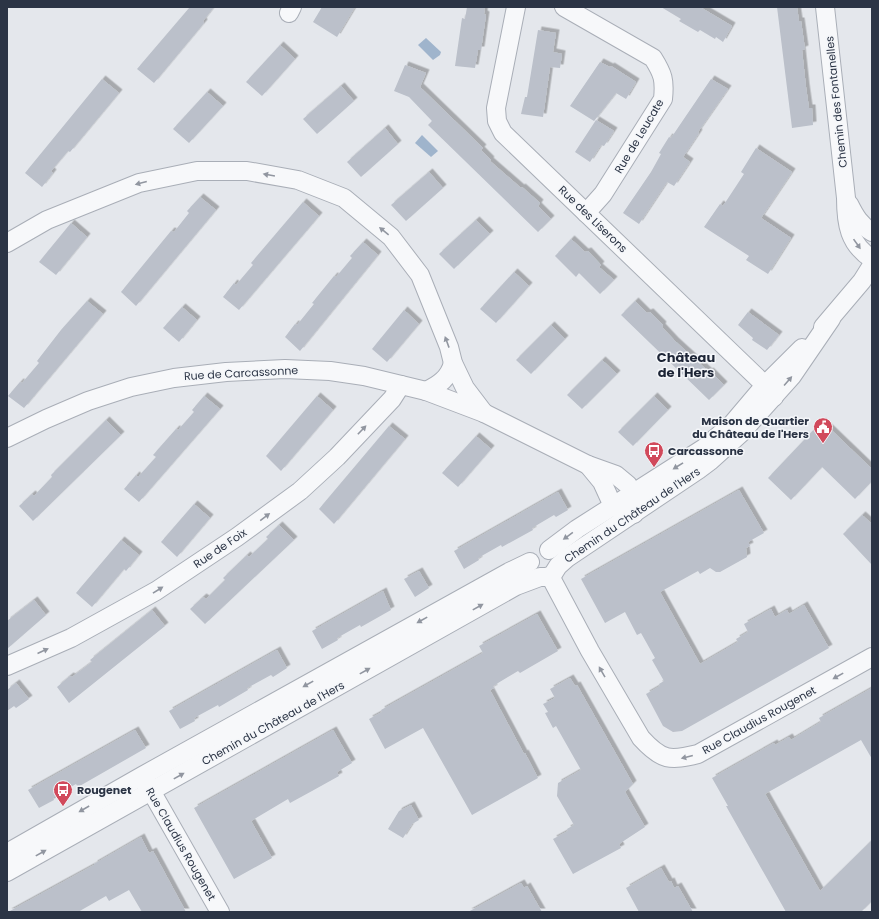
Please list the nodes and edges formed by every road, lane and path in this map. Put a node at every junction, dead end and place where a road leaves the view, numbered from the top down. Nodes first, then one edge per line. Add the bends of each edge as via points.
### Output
1 (516, 7) edge
2 (564, 7) edge
3 (825, 7) edge
4 (846, 198) junction
5 (586, 213) junction
6 (872, 232) edge
7 (7, 243) edge
8 (872, 259) edge
9 (872, 265) edge
10 (453, 364) junction
11 (401, 385) junction
12 (426, 391) junction
13 (770, 391) junction
14 (484, 413) junction
15 (7, 438) edge
16 (588, 465) junction
17 (633, 494) junction
18 (613, 506) junction
19 (634, 514) junction
20 (549, 550) junction
21 (530, 562) junction
22 (549, 573) junction
23 (872, 657) edge
24 (7, 666) edge
25 (147, 783) junction
26 (7, 853) edge
27 (7, 872) edge
28 (220, 912) edge

1 - 5 street, Rue des Liserons via 496,108 497,121 504,133
2 - 5 street, Rue de Leucate via 653,58 665,84 663,99 603,194
3 - 4 street, Chemin des Fontanelles
4 - 6 street, Chemin des Fontanelles via 856,218
4 -> 8 street, Chemin des Fontanelles via 846,219 851,236 860,249
5 - 13 street, Rue des Liserons
10 -> 7 street via 449,347 420,275 391,237 344,198 298,180 247,171 197,171 139,183 47,220
9 - 13 street, Chemin du Château de l'Hers via 862,281
10 - 12 street via 447,377
10 - 14 street via 465,388
11 - 12 street, Rue de Carcassonne
11 - 15 street, Rue de Carcassonne via 330,371 284,369 174,378 131,387 88,401
24 -> 11 street, Rue de Foix via 71,638 156,591 238,537 300,491 392,399
12 - 14 street, Rue de Carcassonne
13 -> 17 street, Chemin du Château de l'Hers via 704,448
13 - 19 street, Chemin du Château de l'Hers via 741,433 710,461
14 - 16 street, Rue de Carcassonne
16 - 17 street, Rue de Carcassonne via 616,476 628,485
16 - 18 street, Rue de Carcassonne via 602,482
17 - 18 street, Chemin du Château de l'Hers
17 - 19 street
18 - 19 street
18 -> 20 street, Chemin du Château de l'Hers
19 - 22 street, Chemin du Château de l'Hers
20 - 21 street, Chemin du Château de l'Hers via 537,551
20 - 22 street, Chemin du Château de l'Hers via 558,562
21 - 22 street via 532,571
21 -> 25 street, Chemin du Château de l'Hers
23 -> 22 street, Rue Claudius Rougenet via 698,754 678,759 668,758 658,754 641,738 590,651
25 -> 22 street, Chemin du Château de l'Hers via 516,586
25 -> 26 street, Chemin du Château de l'Hers
27 -> 25 street, Chemin du Château de l'Hers
25 - 28 street, Rue Claudius Rougenet

